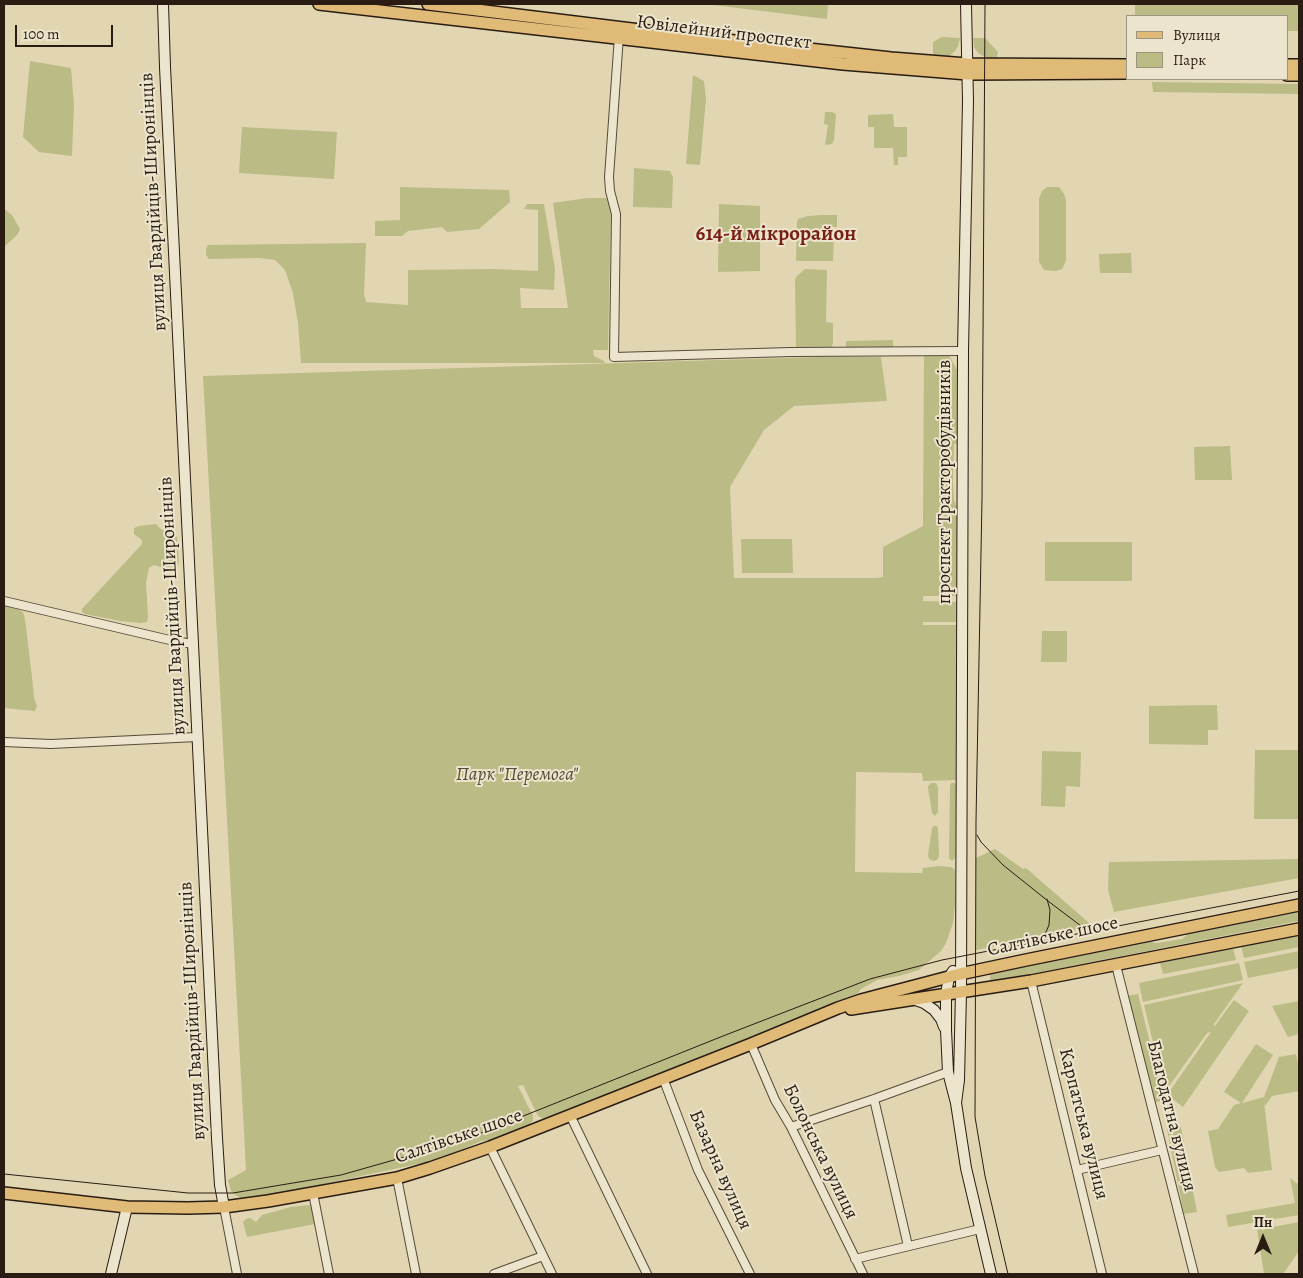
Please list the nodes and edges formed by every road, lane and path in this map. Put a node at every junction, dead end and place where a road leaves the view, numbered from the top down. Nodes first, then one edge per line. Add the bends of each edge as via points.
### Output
1 (163, 4) edge
2 (319, 4) edge
3 (428, 4) edge
4 (966, 4) edge
5 (620, 33) junction
6 (1126, 65) edge
7 (968, 69) junction
8 (1126, 74) edge
9 (963, 351) junction
10 (4, 601) edge
11 (193, 644) junction
12 (197, 737) junction
13 (4, 742) edge
14 (1299, 905) edge
15 (1299, 929) edge
16 (1116, 965) junction
17 (955, 976) junction
18 (1031, 981) junction
19 (961, 992) junction
20 (946, 994) junction
21 (913, 999) junction
22 (817, 1016) junction
23 (946, 1030) junction
24 (751, 1044) junction
25 (948, 1072) junction
26 (663, 1078) junction
27 (874, 1099) junction
28 (956, 1103) junction
29 (570, 1115) junction
30 (791, 1127) junction
31 (490, 1147) junction
32 (1162, 1150) junction
33 (1077, 1170) junction
34 (396, 1178) junction
35 (4, 1193) edge
36 (313, 1193) junction
37 (127, 1207) junction
38 (224, 1207) junction
39 (980, 1230) junction
40 (908, 1246) junction
41 (543, 1256) junction
42 (855, 1259) junction
43 (111, 1274) edge
44 (237, 1274) edge
45 (329, 1274) edge
46 (416, 1274) edge
47 (494, 1274) edge
48 (552, 1274) edge
49 (647, 1274) edge
50 (750, 1274) edge
51 (863, 1274) edge
52 (990, 1274) edge
53 (1102, 1274) edge
54 (1194, 1274) edge

1 - 11 main road, вулиця Гвардійців-Широнінців
2 - 5 main road, Ювілейний проспект
3 - 5 main road, Ювілейний проспект
4 - 7 main road, проспект Тракторобудівників
5 - 7 main road, Ювілейний проспект via 882,57
5 - 9 street via 609,177 616,214 614,357
6 - 7 main road, Ювілейний проспект
7 - 8 main road, Ювілейний проспект
7 - 9 main road, проспект Тракторобудівників
9 - 17 main road, проспект Тракторобудівників via 960,960
10 - 11 street
11 - 12 main road, вулиця Гвардійців-Широнінців
12 - 13 street via 51,744
12 - 38 main road, вулиця Гвардійців-Широнінців via 218,1155
14 - 17 main road, Салтівське шосе
15 - 16 main road, Салтівське шосе
16 - 18 main road, Салтівське шосе
16 - 32 street, Благодатна вулиця
17 - 19 main road, проспект Тракторобудівників
17 - 20 main road, проспект Тракторобудівників
17 - 22 main road, Салтівське шосе via 861,1000
18 - 19 main road, Салтівське шосе
18 - 33 street, Карпатська вулиця
19 - 20 main road, Салтівське шосе
19 - 28 main road, проспект Тракторобудівників
20 - 21 main road, Салтівське шосе
20 - 23 main road, проспект Тракторобудівників
21 - 22 main road, Салтівське шосе
21 - 23 main road via 934,1010
22 - 24 main road, Салтівське шосе
23 - 25 main road, проспект Тракторобудівників
24 - 26 main road, Салтівське шосе
24 - 30 street, Болонська вулиця via 775,1100
25 - 27 street
25 - 28 main road, проспект Тракторобудівників
26 - 29 main road, Салтівське шосе
26 - 50 street, Базарна вулиця via 698,1170
27 - 30 street
27 - 40 street
28 - 39 main road, проспект Тракторобудівників
29 - 31 main road, Салтівське шосе
29 - 49 street
30 - 42 street, Болонська вулиця
31 - 34 main road, Салтівське шосе
31 - 41 street
32 - 33 street
32 - 54 street, Благодатна вулиця
33 - 53 street, Карпатська вулиця
34 - 36 main road, Салтівське шосе
34 - 46 street
35 - 37 main road, Салтівське шосе
36 - 38 main road, Салтівське шосе
36 - 45 street
37 - 38 main road, Салтівське шосе
37 - 43 main road
38 - 44 street
39 - 40 street
39 - 52 main road, проспект Тракторобудівників
40 - 42 street
41 - 47 street
41 - 48 street
42 - 51 street, Болонська вулиця

